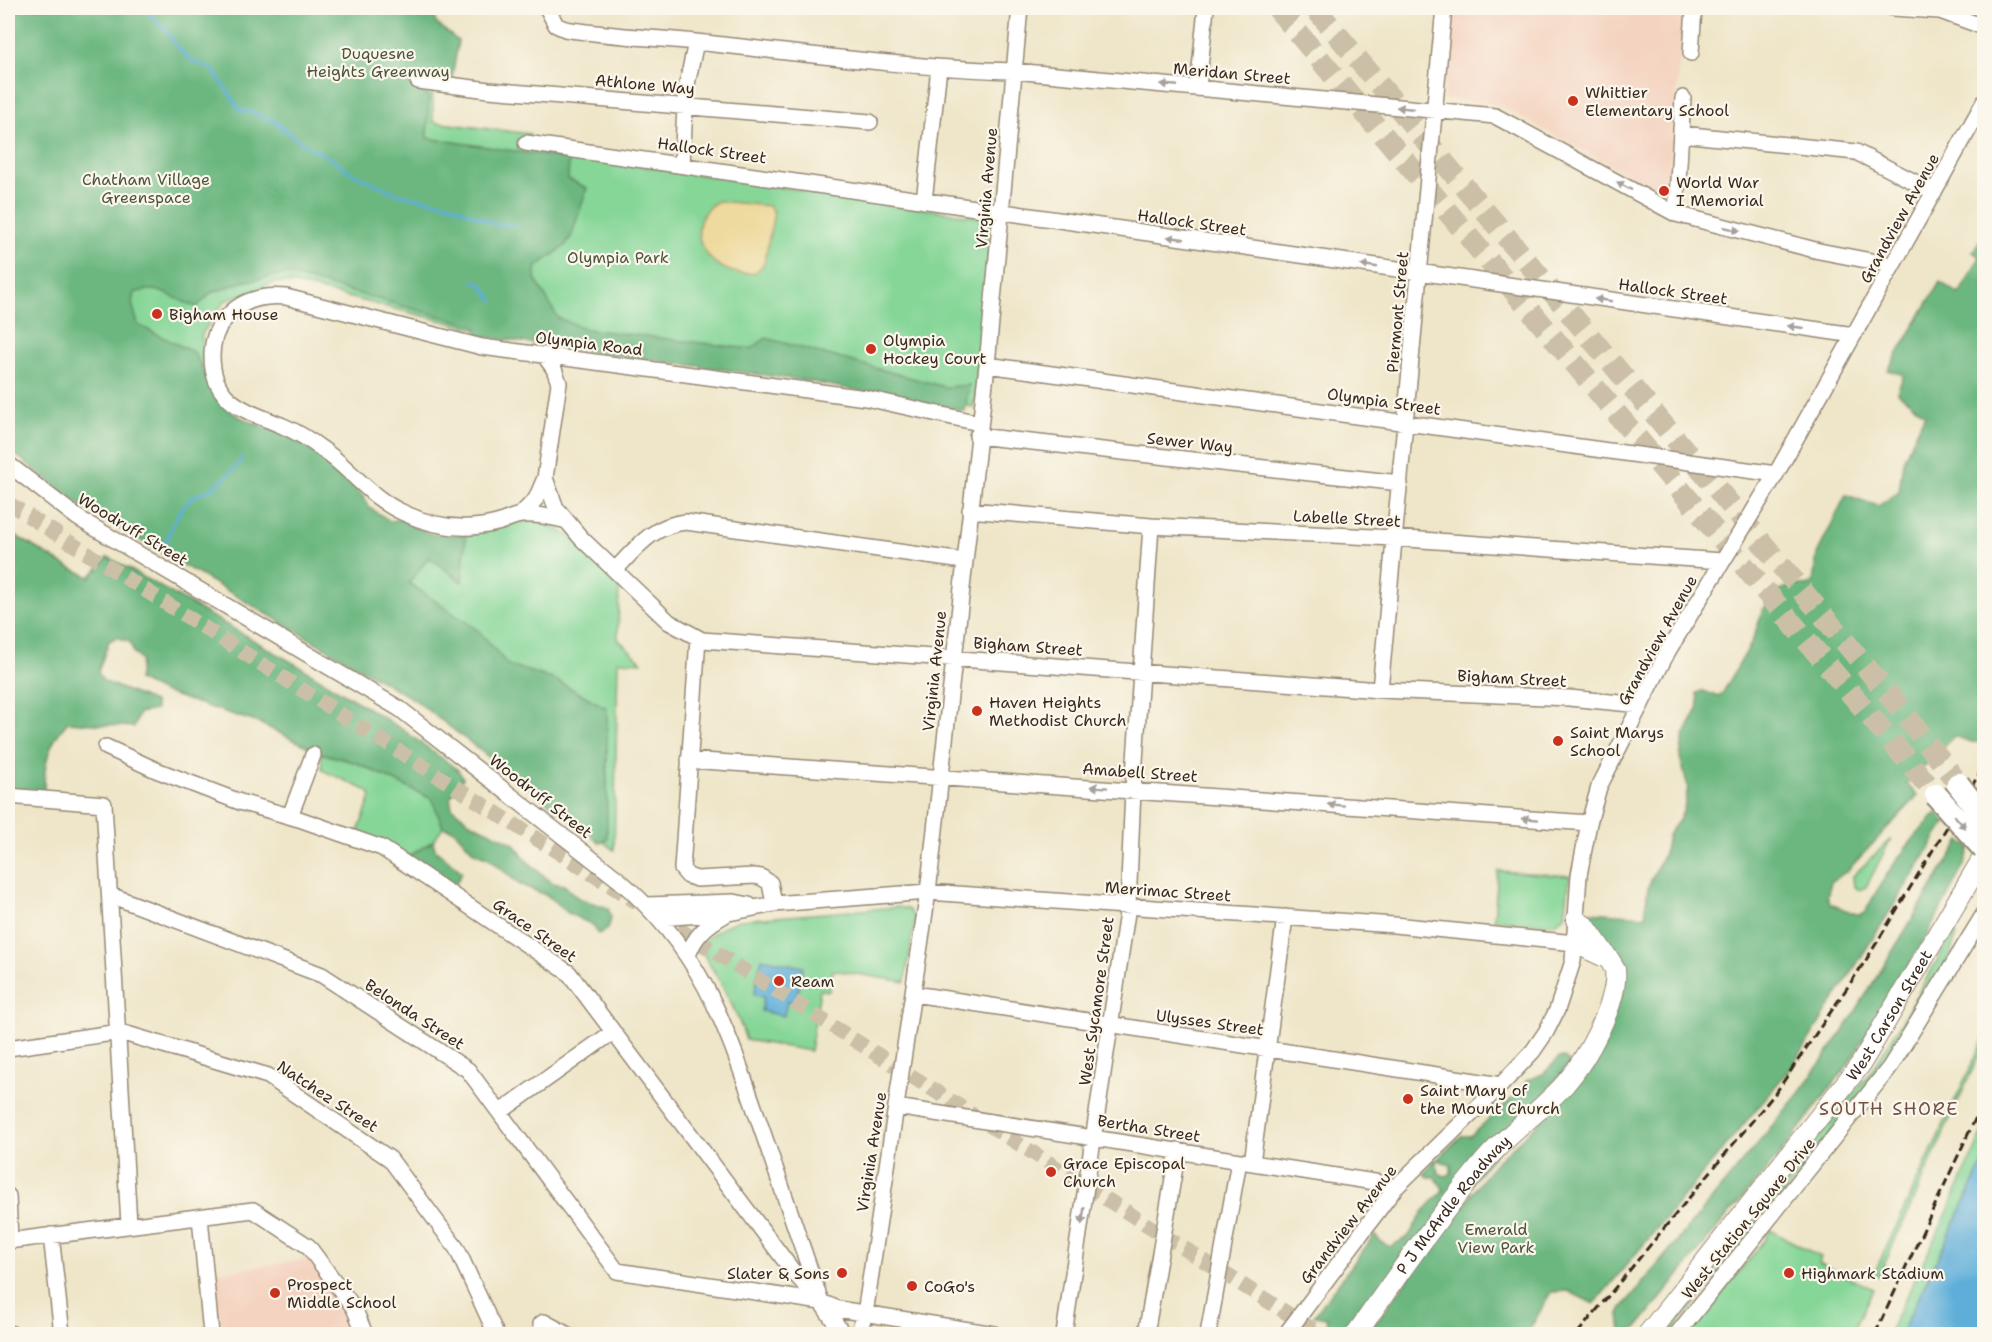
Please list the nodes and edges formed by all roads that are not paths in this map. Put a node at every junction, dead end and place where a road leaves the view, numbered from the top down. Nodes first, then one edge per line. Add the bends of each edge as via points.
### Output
1 (1020, 8) edge
2 (1206, 8) edge
3 (1444, 8) edge
4 (1694, 8) edge
5 (1893, 8) edge
6 (547, 10) edge
7 (1984, 27) edge
8 (696, 42) junction
9 (1691, 52) dead end
10 (939, 68) junction
11 (1014, 71) junction
12 (418, 81) dead end
13 (1198, 88) junction
14 (1683, 98) dead end
15 (1984, 102) edge
16 (686, 105) junction
17 (1435, 111) junction
18 (870, 122) dead end
19 (1681, 134) junction
20 (526, 143) dead end
21 (682, 164) junction
22 (1934, 192) junction
23 (924, 201) junction
24 (1002, 213) junction
25 (1676, 214) junction
26 (1892, 265) junction
27 (1418, 273) junction
28 (1854, 335) junction
29 (544, 355) junction
30 (584, 360) junction
31 (987, 364) junction
32 (558, 383) junction
33 (1406, 422) junction
34 (978, 430) junction
35 (8, 464) edge
36 (1776, 474) junction
37 (545, 478) junction
38 (1400, 483) junction
39 (969, 510) junction
40 (520, 515) junction
41 (563, 520) junction
42 (1151, 526) junction
43 (1393, 538) junction
44 (963, 561) junction
45 (1722, 561) junction
46 (615, 570) junction
47 (698, 638) junction
48 (954, 659) junction
49 (1141, 673) junction
50 (1380, 690) junction
51 (1641, 705) junction
52 (106, 747) dead end
53 (313, 755) dead end
54 (689, 760) junction
55 (941, 776) junction
56 (1958, 784) tunnel mouth
57 (1133, 790) junction
58 (1936, 795) tunnel mouth
59 (8, 796) edge
60 (290, 816) junction
61 (1984, 818) edge
62 (1589, 823) junction
63 (1984, 849) edge
64 (1984, 856) edge
65 (928, 892) junction
66 (110, 895) junction
67 (774, 904) junction
68 (647, 905) junction
69 (758, 906) junction
70 (1128, 906) junction
71 (729, 913) junction
72 (1984, 914) edge
73 (1284, 917) junction
74 (659, 918) junction
75 (1576, 920) junction
76 (1575, 943) junction
77 (688, 956) junction
78 (1609, 959) junction
79 (914, 994) junction
80 (1110, 1026) junction
81 (120, 1032) junction
82 (613, 1032) junction
83 (8, 1048) edge
84 (1268, 1048) junction
85 (1501, 1085) junction
86 (896, 1107) junction
87 (501, 1112) junction
88 (1095, 1138) junction
89 (1178, 1150) junction
90 (1245, 1162) junction
91 (1395, 1188) junction
92 (8, 1196) edge
93 (200, 1217) junction
94 (129, 1224) junction
95 (51, 1235) junction
96 (9, 1240) edge
97 (821, 1302) junction
98 (865, 1314) junction
99 (542, 1323) dead end
100 (8, 1333) edge
101 (966, 1333) edge
102 (12, 1335) edge
103 (62, 1335) edge
104 (211, 1335) edge
105 (366, 1335) edge
106 (496, 1335) edge
107 (566, 1335) edge
108 (843, 1335) edge
109 (858, 1335) edge
110 (993, 1335) edge
111 (1064, 1335) edge
112 (1146, 1335) edge
113 (1208, 1335) edge
114 (1286, 1335) edge
115 (1356, 1335) edge
116 (1648, 1335) edge
117 (1677, 1335) edge

1 - 11 street, Virginia Avenue
2 - 13 street
3 - 17 street, Piermont Street
4 - 9 street
5 - 7 street via 1940,11
6 - 8 street, Meridan Street via 556,25 565,28 620,37
8 - 10 street, Meridan Street
8 - 16 street
10 - 11 street, Meridan Street
10 - 23 street
13 -> 11 street, Meridan Street
11 - 24 street, Virginia Avenue
12 - 16 street, Athlone Way
17 -> 13 street, Meridan Street
14 - 19 street
15 - 22 street, Grandview Avenue
16 - 18 street, Athlone Way
16 - 21 street
25 -> 17 street, Meridan Street via 1495,116
17 - 27 street, Piermont Street
19 - 22 street via 1856,152
19 - 25 street
20 - 21 street, Hallock Street
21 - 23 street, Hallock Street
22 - 26 street, Grandview Avenue
23 - 24 street, Hallock Street
27 -> 24 street, Hallock Street
24 - 31 street, Virginia Avenue
25 -> 26 street, Meridan Street via 1819,251
26 - 28 street, Grandview Avenue
28 -> 27 street, Hallock Street
27 - 33 street, Piermont Street
28 - 36 street, Grandview Avenue
29 - 30 street, Olympia Road
29 - 32 street
29 - 40 street, Olympia Road via 482,347 276,296 238,307 219,326 212,349 213,370 230,401 307,439 383,502 418,520 438,525 477,526
30 - 32 street via 568,370
30 - 34 street, Olympia Road via 866,398
31 - 33 street, Olympia Street
31 - 34 street, Virginia Avenue
32 - 37 street, Bigham Street
33 - 36 street, Olympia Street
33 - 38 street, Piermont Street
34 - 38 street, Sewer Way
34 - 39 street, Virginia Avenue
35 - 68 street, Woodruff Street via 78,518 400,710
36 - 45 street, Grandview Avenue
37 - 40 street via 536,499
37 - 41 street, Bigham Street
38 - 43 street, Piermont Street
39 - 42 street, Labelle Street
39 - 44 street, Virginia Avenue
40 - 41 street
41 - 46 street, Bigham Street
42 - 43 street, Labelle Street
42 - 49 street, West Sycamore Street
43 - 45 street, Labelle Street
43 - 50 street, Piermont Street
44 - 46 street via 686,522 651,532
44 - 48 street, Virginia Avenue
45 - 51 street, Grandview Avenue
46 - 47 street, Bigham Street via 669,622
47 - 48 street, Bigham Street
47 - 54 street
48 - 49 street, Bigham Street
48 - 55 street, Virginia Avenue
49 - 50 street, Bigham Street
49 - 57 street, West Sycamore Street
50 - 51 street, Bigham Street
51 - 62 street, Grandview Avenue via 1599,787
52 - 60 street, Grace Street via 156,771
53 - 60 street
54 - 55 street, Amabell Street
54 - 67 street via 684,873 697,879 761,877 770,884
57 -> 55 street, Amabell Street
55 - 65 street, Virginia Avenue
56 - 61 highway, bridge
62 -> 57 street, Amabell Street
57 - 70 street, West Sycamore Street
58 -> 63 highway, bridge
59 - 66 street via 104,804
60 - 82 street, Grace Street via 382,848 569,973
62 - 75 street, Grandview Avenue
64 - 116 main road, West Carson Street via 1860,1065
65 - 67 street, Merrimac Street
65 - 70 street, Merrimac Street
65 - 79 street, Virginia Avenue
66 - 81 street
66 - 87 street, Belonda Street via 322,975 468,1070
67 - 69 street, Merrimac Street
68 - 69 street, Merrimac Street via 734,902
68 - 74 street, Woodruff Street
69 - 71 street, Merrimac Street
70 - 73 street, Merrimac Street
70 - 80 street, West Sycamore Street
71 - 74 street, Merrimac Street
71 - 77 street via 707,925
72 - 117 street, West Station Square Drive via 1890,1067
73 - 76 street, Merrimac Street
73 - 84 street
74 - 77 street, Woodruff Street
75 - 76 street, Grandview Avenue
75 - 78 main road via 1592,934
76 - 78 main road
76 - 85 street, Grandview Avenue via 1566,986 1550,1024 1533,1051
77 - 97 street, Woodruff Street via 726,1026
78 - 115 main road, P J McArdle Roadway via 1616,975 1609,1006 1566,1083 1485,1161 1426,1235
79 - 80 street, Ulysses Street
79 - 86 street, Virginia Avenue
80 - 84 street, Ulysses Street
80 - 88 street, West Sycamore Street
81 - 83 street, Natchez Street
81 - 94 street
81 - 106 street, Natchez Street via 268,1076 390,1159 457,1249
82 - 87 street
82 - 97 street, Grace Street via 795,1274
84 - 85 street, Ulysses Street
84 - 90 street
85 - 91 street, Grandview Avenue
86 - 88 street, Bertha Street
86 - 98 street, Virginia Avenue
87 - 97 street, Belonda Street via 617,1270
88 - 89 street, Bertha Street
88 -> 111 street, West Sycamore Street
89 - 90 street, Bertha Street
89 - 112 street
90 - 91 street, Bertha Street
90 - 113 street
91 - 114 street, Grandview Avenue
92 - 96 street
93 - 94 street
93 - 104 street
93 - 105 street via 253,1210 308,1246 354,1308
94 - 95 street
95 - 96 street
95 - 103 street
97 - 98 street
97 - 108 street, Woodruff Street
98 - 101 street
98 - 109 street, Virginia Avenue
99 - 107 street
100 - 102 street
101 - 110 street

